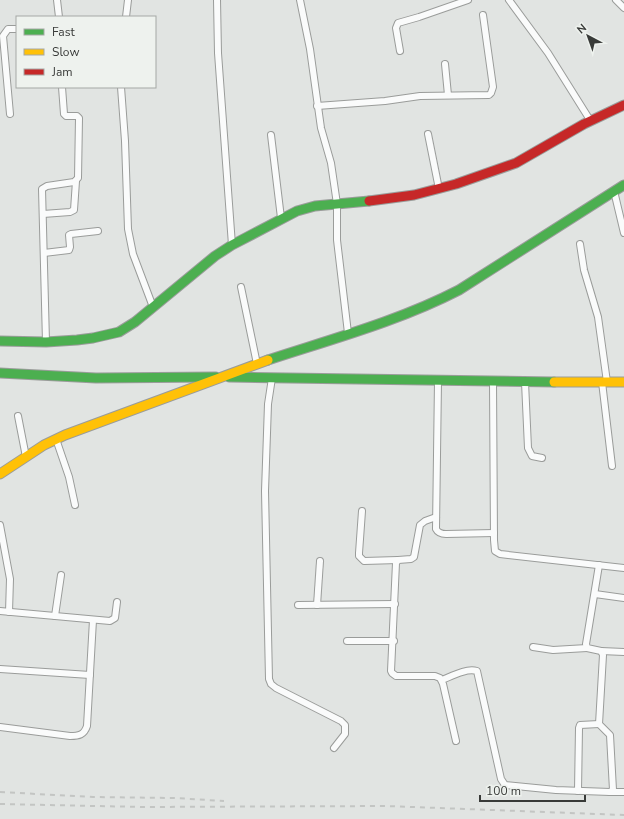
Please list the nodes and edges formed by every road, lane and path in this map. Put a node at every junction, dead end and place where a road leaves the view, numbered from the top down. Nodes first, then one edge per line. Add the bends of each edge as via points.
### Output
1 (57, 0) edge
2 (128, 0) edge
3 (217, 0) edge
4 (300, 0) edge
5 (468, 0) edge
6 (509, 0) edge
7 (616, 0) edge
8 (451, 3) edge
9 (624, 8) edge
10 (483, 15) dead end
11 (59, 16) edge
12 (126, 16) edge
13 (16, 29) edge
14 (400, 51) dead end
15 (445, 64) dead end
16 (62, 88) edge
17 (121, 88) edge
18 (448, 95) junction
19 (624, 105) edge
20 (317, 106) junction
21 (10, 114) dead end
22 (590, 120) junction
23 (428, 134) dead end
24 (271, 136) dead end
25 (76, 181) junction
26 (624, 185) edge
27 (439, 189) junction
28 (614, 191) junction
29 (338, 204) junction
30 (43, 214) junction
31 (282, 218) junction
32 (98, 231) dead end
33 (624, 233) edge
34 (580, 244) dead end
35 (232, 245) junction
36 (44, 253) junction
37 (241, 287) dead end
38 (153, 307) junction
39 (348, 334) junction
40 (0, 341) edge
41 (46, 342) junction
42 (257, 364) junction
43 (0, 373) edge
44 (223, 376) junction
45 (272, 378) junction
46 (438, 381) junction
47 (493, 382) junction
48 (525, 382) junction
49 (605, 382) junction
50 (624, 382) edge
51 (18, 416) dead end
52 (56, 439) junction
53 (26, 457) junction
54 (542, 458) dead end
55 (612, 466) dead end
56 (0, 474) edge
57 (75, 505) dead end
58 (362, 511) dead end
59 (436, 518) junction
60 (0, 525) edge
61 (494, 533) junction
62 (398, 560) junction
63 (320, 561) dead end
64 (599, 565) junction
65 (624, 568) edge
66 (61, 575) dead end
67 (595, 594) junction
68 (624, 598) edge
69 (117, 602) dead end
70 (395, 604) junction
71 (298, 605) dead end
72 (317, 605) junction
73 (0, 611) edge
74 (9, 612) junction
75 (55, 616) junction
76 (93, 620) junction
77 (348, 641) dead end
78 (394, 641) junction
79 (533, 647) dead end
80 (587, 648) junction
81 (601, 652) junction
82 (624, 652) edge
83 (0, 669) edge
84 (90, 676) junction
85 (442, 680) junction
86 (599, 724) junction
87 (0, 727) edge
88 (456, 741) dead end
89 (334, 748) dead end
90 (578, 791) junction
91 (610, 792) junction
92 (624, 792) edge

1 - 11 street
2 - 12 street
3 - 35 street via 218,53
4 - 20 street via 310,49
5 - 8 street
6 - 22 street via 548,53
7 - 9 street
8 - 14 street via 398,24 396,28
10 - 18 street via 492,91 489,95
13 - 21 street via 8,29 4,36
15 - 18 street
16 - 25 street via 64,114 79,118
17 - 38 street via 128,229 133,254
18 - 20 street
19 - 22 street
20 - 29 street
22 - 27 street via 516,163
23 - 27 street
24 - 31 street
25 - 30 street via 44,187
25 - 30 street via 74,210
26 - 28 street
27 - 29 street via 414,195
28 - 33 street
28 - 39 street via 447,297 402,316
29 - 31 street via 306,208
29 - 39 street via 338,240
30 - 36 street
31 - 35 street
32 - 36 street via 70,234 69,250
34 - 49 street via 584,270 598,317
35 - 38 street
36 - 41 street
37 - 42 street
38 - 41 street via 119,332 93,338
39 - 42 street
40 - 41 street
42 - 44 street
43 - 44 street via 96,378
44 - 45 street
44 - 52 street
45 - 46 street
45 - 89 street via 268,404 264,490 269,679 276,688 345,725 345,734
46 - 47 street
46 - 59 street
47 - 48 street
47 - 61 street
48 - 49 street
48 - 54 street via 528,448 532,456
49 - 50 street
49 - 55 street
51 - 53 street
52 - 53 street
52 - 57 street via 69,476
53 - 56 street
58 - 62 street via 358,553 360,559
59 - 61 street via 436,529 440,534
59 - 62 street via 420,524 414,557
60 - 74 street via 10,579
61 - 64 street via 495,551 500,554
62 - 70 street
63 - 72 street
64 - 65 street
64 - 67 street
66 - 75 street
67 - 68 street
67 - 80 street
69 - 76 street via 115,618 112,621
70 - 72 street
70 - 78 street
71 - 72 street
73 - 74 street
74 - 75 street
75 - 76 street
76 - 84 street
77 - 78 street
78 - 85 street via 394,675 434,676
79 - 80 street via 553,650
80 - 81 street
81 - 82 street
81 - 86 street via 603,655
83 - 84 street
84 - 87 street via 87,726 81,735 70,736
85 - 88 street
85 - 90 street via 466,671 477,671 501,779 505,785
86 - 90 street via 583,724 579,728
86 - 91 street via 610,735 613,781 613,790
90 - 91 street
91 - 92 street

